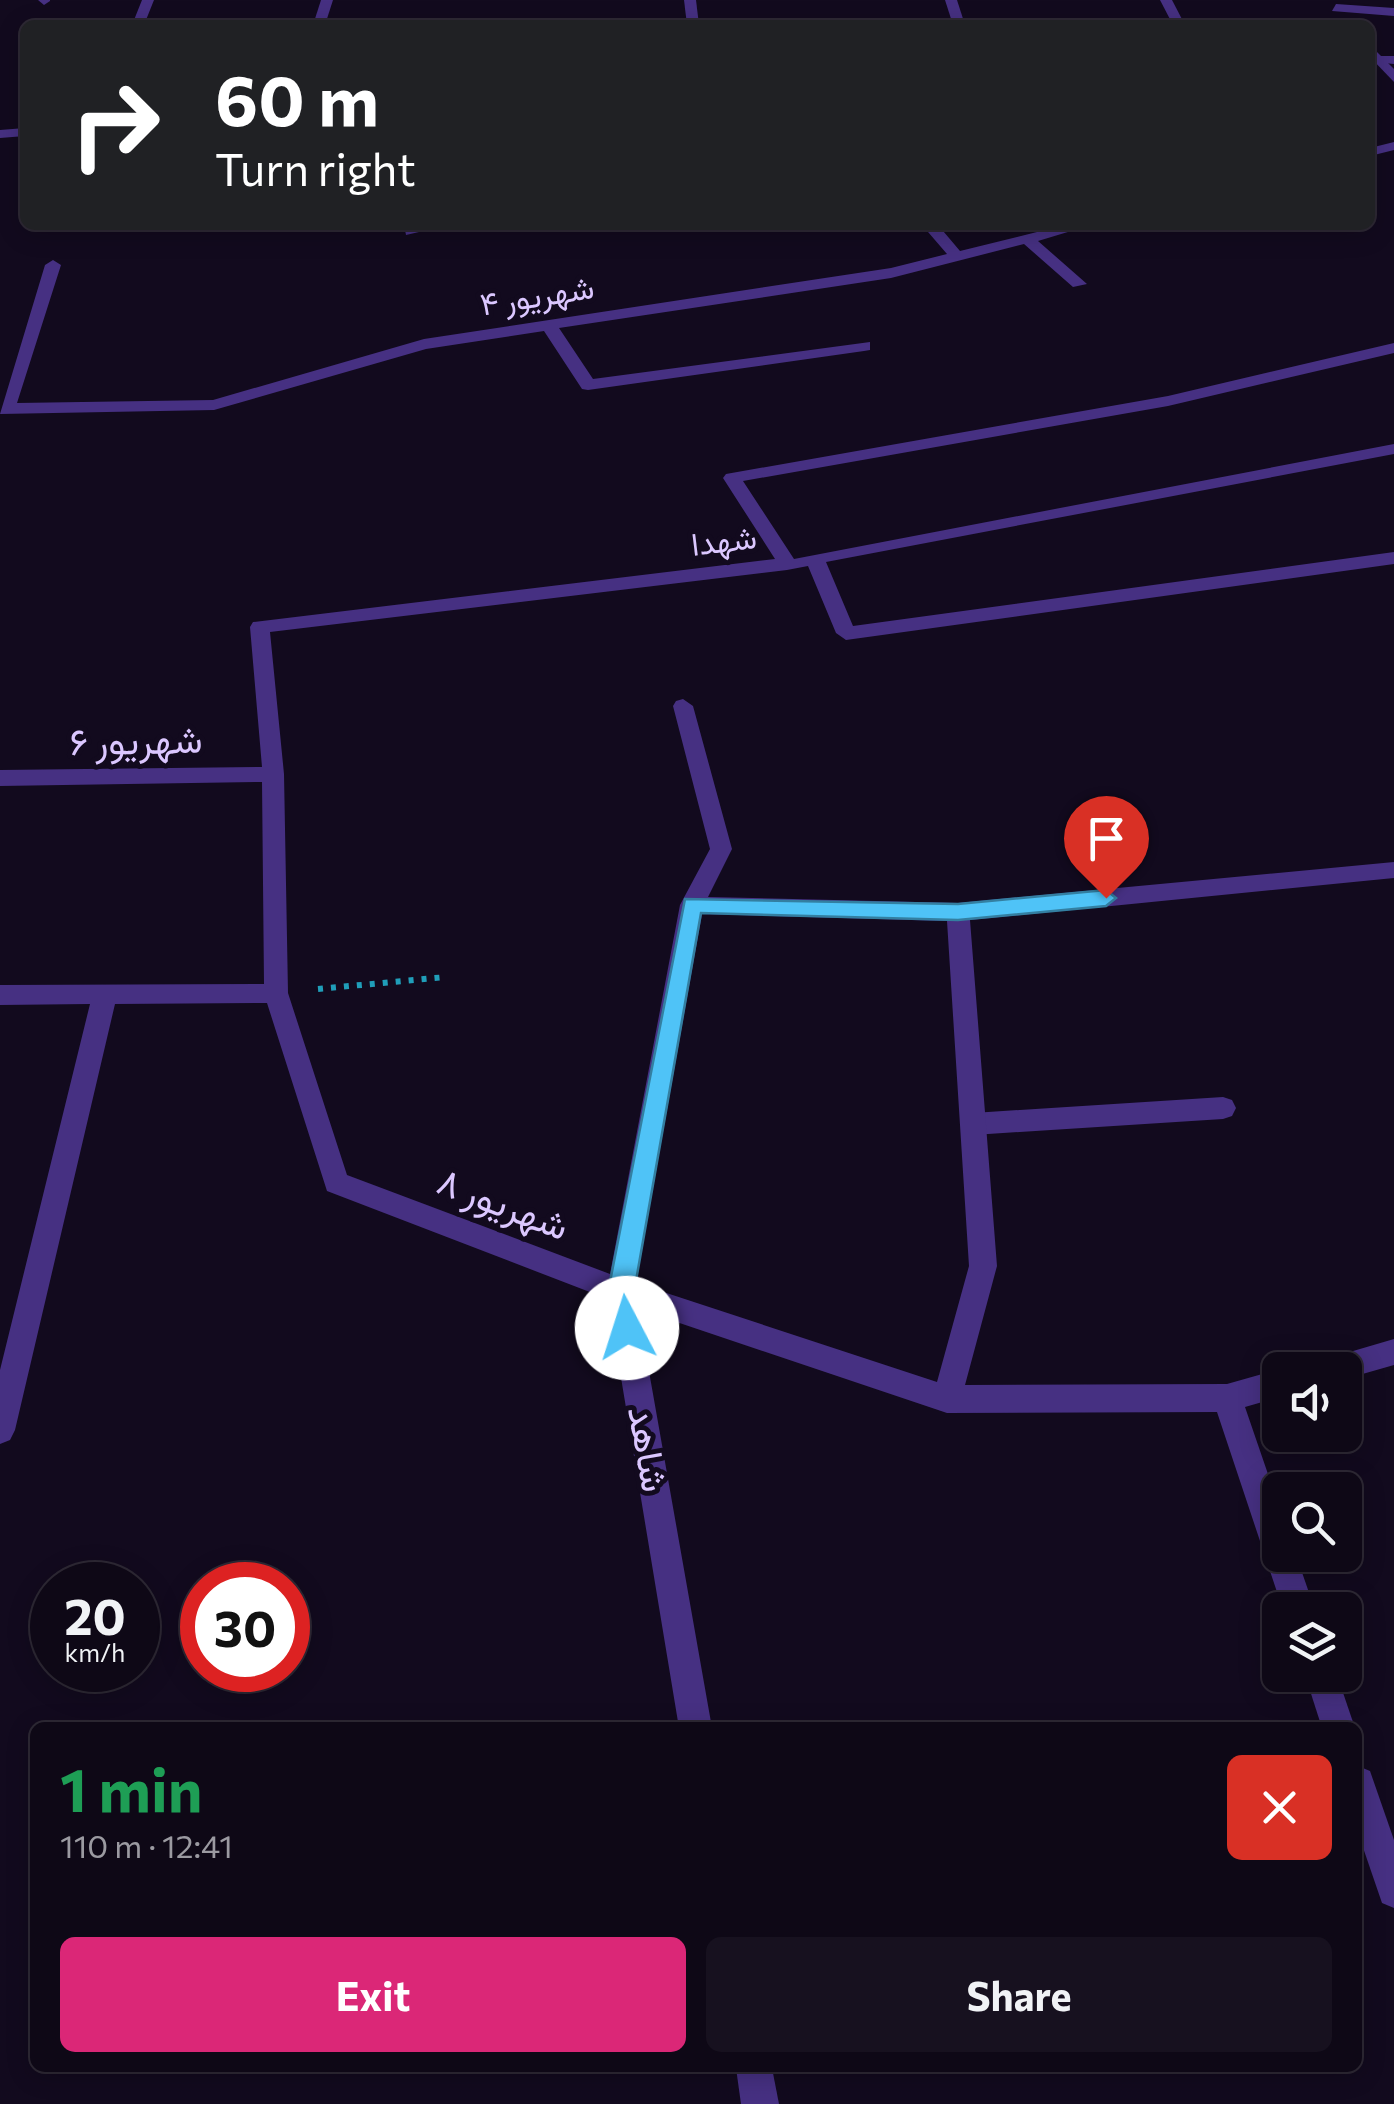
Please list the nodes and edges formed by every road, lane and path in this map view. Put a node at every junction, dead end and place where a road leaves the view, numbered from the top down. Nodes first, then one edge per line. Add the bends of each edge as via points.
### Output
1 (1333, 4) edge
2 (1394, 12) edge
3 (1375, 55) edge
4 (1394, 78) edge
5 (934, 230) edge
6 (1063, 230) edge
7 (1027, 239) junction
8 (956, 257) junction
9 (53, 265) dead end
10 (1079, 284) dead end
11 (548, 325) junction
12 (864, 346) dead end
13 (1394, 348) edge
14 (4, 409) edge
15 (1394, 449) edge
16 (1394, 558) edge
17 (815, 559) junction
18 (787, 564) junction
19 (683, 706) dead end
20 (273, 774) junction
21 (0, 778) edge
22 (1394, 870) edge
23 (692, 905) junction
24 (958, 912) junction
25 (446, 976) dead end
26 (276, 992) junction
27 (0, 994) edge
28 (106, 994) junction
29 (1223, 1108) dead end
30 (973, 1124) junction
31 (621, 1292) junction
32 (1394, 1352) edge
33 (1362, 1361) edge
34 (1262, 1389) edge
35 (1226, 1398) junction
36 (947, 1399) junction
37 (0, 1430) edge
38 (1292, 1592) edge
39 (1326, 1692) edge
40 (695, 1722) edge
41 (1336, 1722) edge
42 (1362, 1795) edge
43 (1394, 1890) edge
44 (755, 2072) edge
45 (760, 2104) edge

1 - 2 street
3 - 4 street
5 - 8 street
6 - 7 street, شهریور ۴
7 - 8 street, شهریور ۴
7 - 10 street
8 - 11 street, شهریور ۴ via 891,273
9 - 14 street
11 - 12 street via 588,385
11 - 14 street, شهریور ۴ via 424,344 214,405
13 - 18 street, شهدا via 1168,401 732,478
15 - 17 street
16 - 17 street via 846,633
17 - 18 street
18 - 20 street, شهدا via 260,627
19 - 23 street, شاهد via 721,849
20 - 21 street, شهریور ۶
20 - 26 street, شهدا
22 - 24 street
23 - 24 street
23 - 31 street, شاهد
24 - 30 street
25 - 26 path
26 - 28 street
26 - 31 street, شهریور ۸ via 336,1183
27 - 28 street
28 - 37 street
29 - 30 street
30 - 36 street via 983,1266
31 - 36 street, شهریور ۸
31 - 40 street, شاهد
32 - 33 street
34 - 35 street, شهریور ۸
35 - 36 street, شهریور ۸
35 - 38 street
39 - 41 street
42 - 43 street
44 - 45 street

